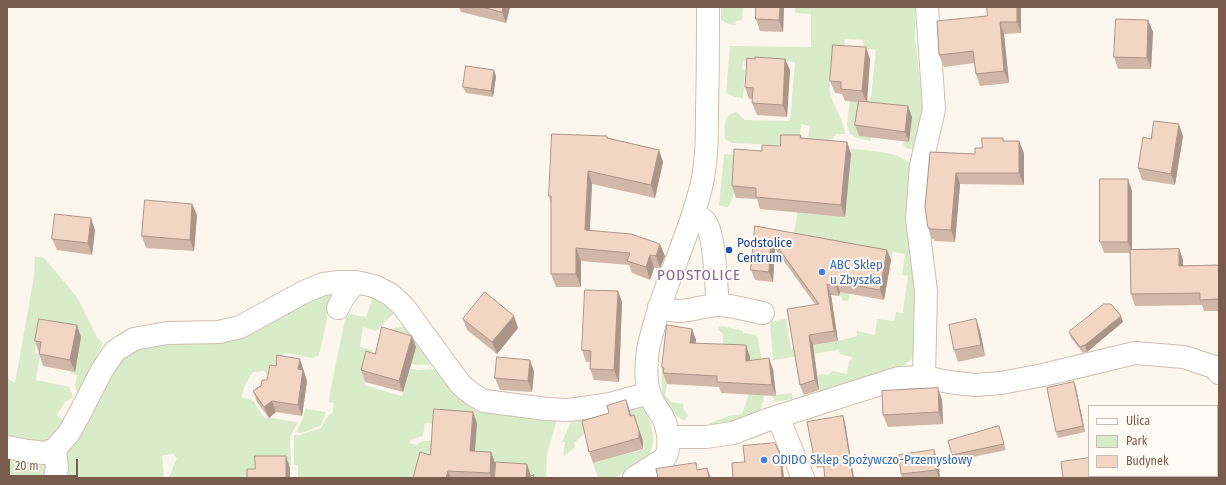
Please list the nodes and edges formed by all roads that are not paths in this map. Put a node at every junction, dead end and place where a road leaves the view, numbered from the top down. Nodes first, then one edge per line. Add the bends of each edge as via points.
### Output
1 (708, 7) edge
2 (927, 7) edge
3 (693, 216) junction
4 (356, 282) junction
5 (718, 305) junction
6 (338, 308) dead end
7 (659, 308) junction
8 (763, 312) dead end
9 (1219, 373) edge
10 (924, 376) junction
11 (649, 393) junction
12 (778, 417) junction
13 (668, 437) junction
14 (7, 447) edge
15 (55, 449) junction
16 (54, 478) edge
17 (634, 478) edge
18 (803, 478) edge

1 - 3 street via 705,160
2 - 10 street via 934,109 921,166 917,219 926,291
3 - 5 street via 701,218 707,224 711,235
3 - 7 street
4 - 6 street
4 - 11 street via 374,286 390,294 404,307 461,385 484,401 568,410 610,404
4 - 15 street via 323,284 240,327 219,332 167,333 134,339 124,344 115,351 102,370 79,415
5 - 7 street via 680,312
5 - 8 street
7 - 11 street via 648,348 646,379
9 - 10 street via 1214,368 1184,357 1135,353 1001,383 975,385
10 - 12 street via 899,378
11 - 13 street via 662,416
12 - 13 street via 733,433 706,437
12 - 18 street
13 - 17 street via 667,455 664,459
14 - 15 street via 44,453
15 - 16 street via 57,468

